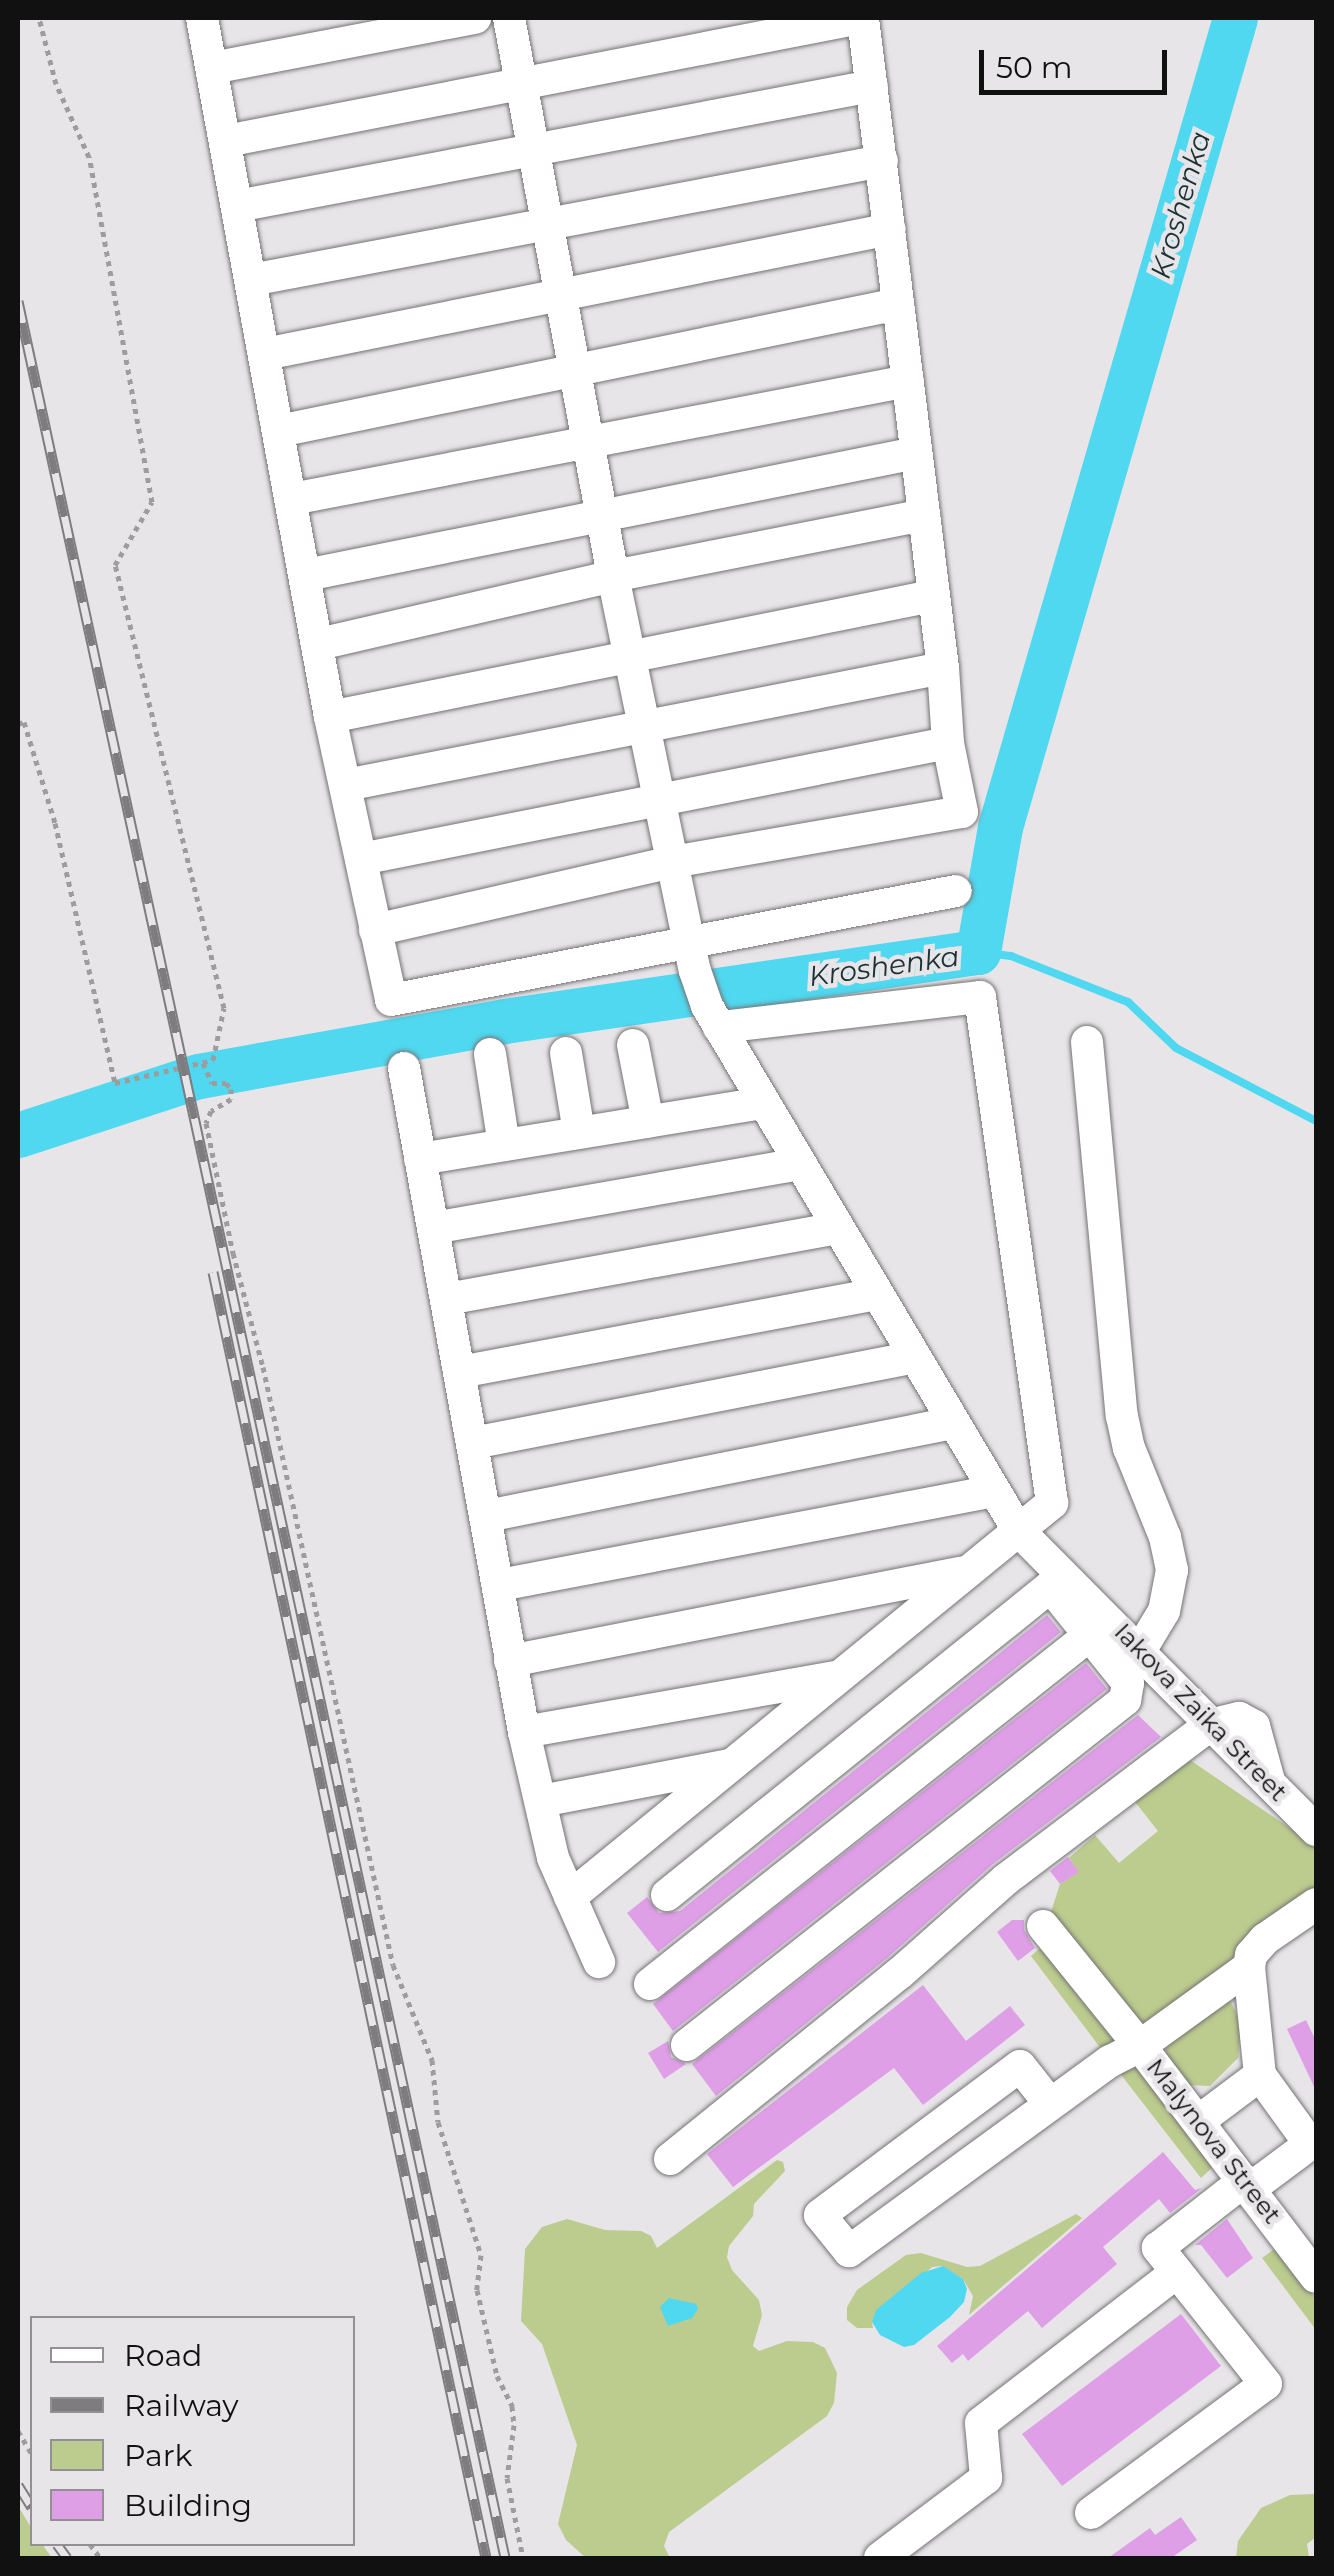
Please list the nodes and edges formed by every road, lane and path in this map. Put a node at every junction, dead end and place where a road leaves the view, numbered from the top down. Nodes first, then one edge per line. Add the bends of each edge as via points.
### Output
1 (39, 18) edge
2 (202, 18) edge
3 (475, 18) edge
4 (508, 18) edge
5 (862, 18) edge
6 (212, 68) junction
7 (520, 84) junction
8 (872, 86) junction
9 (226, 141) junction
10 (532, 150) junction
11 (882, 162) junction
12 (238, 206) junction
13 (546, 224) junction
14 (890, 228) junction
15 (251, 280) junction
16 (560, 295) junction
17 (898, 304) junction
18 (265, 354) junction
19 (574, 371) junction
20 (908, 380) junction
21 (279, 432) junction
22 (588, 442) junction
23 (916, 453) junction
24 (292, 499) junction
25 (924, 515) junction
26 (602, 516) junction
27 (306, 575) junction
28 (613, 576) junction
29 (932, 596) junction
30 (319, 644) junction
31 (630, 656) junction
32 (943, 668) junction
33 (330, 717) junction
34 (18, 724) edge
35 (644, 726) junction
36 (948, 744) junction
37 (346, 785) junction
38 (659, 797) junction
39 (361, 859) junction
40 (672, 862) junction
41 (956, 891) dead end
42 (375, 930) junction
43 (692, 957) junction
44 (713, 1016) junction
45 (1087, 1042) dead end
46 (633, 1045) dead end
47 (490, 1054) dead end
48 (566, 1054) dead end
49 (203, 1064) junction
50 (404, 1068) dead end
51 (762, 1103) junction
52 (648, 1122) junction
53 (580, 1132) junction
54 (504, 1145) junction
55 (420, 1158) junction
56 (800, 1164) junction
57 (433, 1228) junction
58 (837, 1228) junction
59 (876, 1294) junction
60 (446, 1299) junction
61 (915, 1358) junction
62 (460, 1372) junction
63 (954, 1423) junction
64 (473, 1443) junction
65 (994, 1491) junction
66 (487, 1516) junction
67 (1018, 1530) junction
68 (964, 1572) junction
69 (500, 1585) junction
70 (1065, 1586) junction
71 (1090, 1634) junction
72 (1140, 1651) junction
73 (510, 1661) junction
74 (840, 1676) junction
75 (1210, 1725) junction
76 (524, 1732) junction
77 (734, 1764) junction
78 (541, 1801) junction
79 (1316, 1830) edge
80 (666, 1895) dead end
81 (570, 1897) junction
82 (1316, 1904) edge
83 (1044, 1926) dead end
84 (598, 1962) dead end
85 (1249, 1967) junction
86 (650, 1984) dead end
87 (687, 2045) dead end
88 (1140, 2046) junction
89 (1260, 2075) junction
90 (1050, 2104) junction
91 (1200, 2120) junction
92 (670, 2159) dead end
93 (1248, 2184) junction
94 (1177, 2272) junction
95 (1316, 2277) edge
96 (1091, 2513) dead end
97 (523, 2558) edge
98 (880, 2558) edge

1 - 49 path via 56,84 89,157 152,502 116,565 224,1008 213,1060
2 - 6 street
3 - 6 street
4 - 7 street
5 - 7 street
5 - 8 street
6 - 9 street
7 - 9 street
7 - 10 street
8 - 10 street
8 - 11 street
9 - 12 street
10 - 12 street
10 - 13 street
11 - 13 street
11 - 14 street
12 - 15 street
13 - 15 street
13 - 16 street
14 - 16 street
14 - 17 street
15 - 18 street
16 - 18 street
16 - 19 street
17 - 19 street
17 - 20 street
18 - 21 street
19 - 21 street
19 - 22 street
20 - 22 street
20 - 23 street
21 - 24 street
22 - 24 street
22 - 26 street
23 - 25 street
23 - 26 street
24 - 27 street
25 - 28 street
25 - 29 street
26 - 27 street
26 - 28 street
27 - 30 street
28 - 30 street
28 - 31 street
29 - 31 street
29 - 32 street
30 - 33 street
31 - 33 street
31 - 35 street
32 - 35 street
32 - 36 street
33 - 37 street
34 - 49 path via 24,722 55,823 116,1083
35 - 37 street
35 - 38 street
36 - 38 street
36 - 40 street via 962,812
37 - 39 street
38 - 39 street
38 - 40 street
39 - 42 street
40 - 42 street
40 - 43 street
41 - 43 street
42 - 43 street via 391,1000
43 - 44 street
44 - 51 street
44 - 67 street via 980,997 1052,1503
45 - 72 street via 1122,1416 1172,1570 1164,1611
46 - 52 street
47 - 54 street
48 - 53 street
49 - 97 path via 208,1079 230,1089 231,1099 211,1111 206,1123 393,1964 432,2060 438,2122 481,2255 477,2290 497,2376 512,2406 507,2478
50 - 55 street
51 - 52 street
51 - 56 street
52 - 53 street
53 - 54 street
54 - 55 street
55 - 57 street
56 - 57 street
56 - 58 street
57 - 60 street
58 - 59 street
58 - 60 street
59 - 61 street
59 - 62 street
60 - 62 street
61 - 63 street
61 - 64 street
62 - 64 street
63 - 65 street
63 - 66 street
64 - 66 street
65 - 67 street
65 - 69 street
66 - 69 street
67 - 68 street
67 - 70 street
68 - 73 street
68 - 74 street
69 - 73 street
70 - 71 street
70 - 72 street, Iakova Zaika Street
70 - 80 street
71 - 86 street
71 - 87 street via 1128,1683 1125,1700
72 - 75 street, Iakova Zaika Street
73 - 76 street
74 - 76 street
74 - 77 street
75 - 79 street, Iakova Zaika Street
75 - 92 street via 1006,1880
76 - 78 street
77 - 78 street
77 - 81 street
78 - 81 street
81 - 84 street
82 - 85 street, Malynova Street via 1264,1939
83 - 88 street
85 - 88 street, Malynova Street
85 - 89 street
88 - 90 street
88 - 91 street, Malynova Street
89 - 91 street
89 - 93 street via 1310,2144
90 - 90 street via 849,2251 820,2214 1020,2066
91 - 93 street, Malynova Street
93 - 94 street via 1158,2248
93 - 95 street, Malynova Street
94 - 96 street via 1266,2384
94 - 98 street via 982,2424 986,2478

